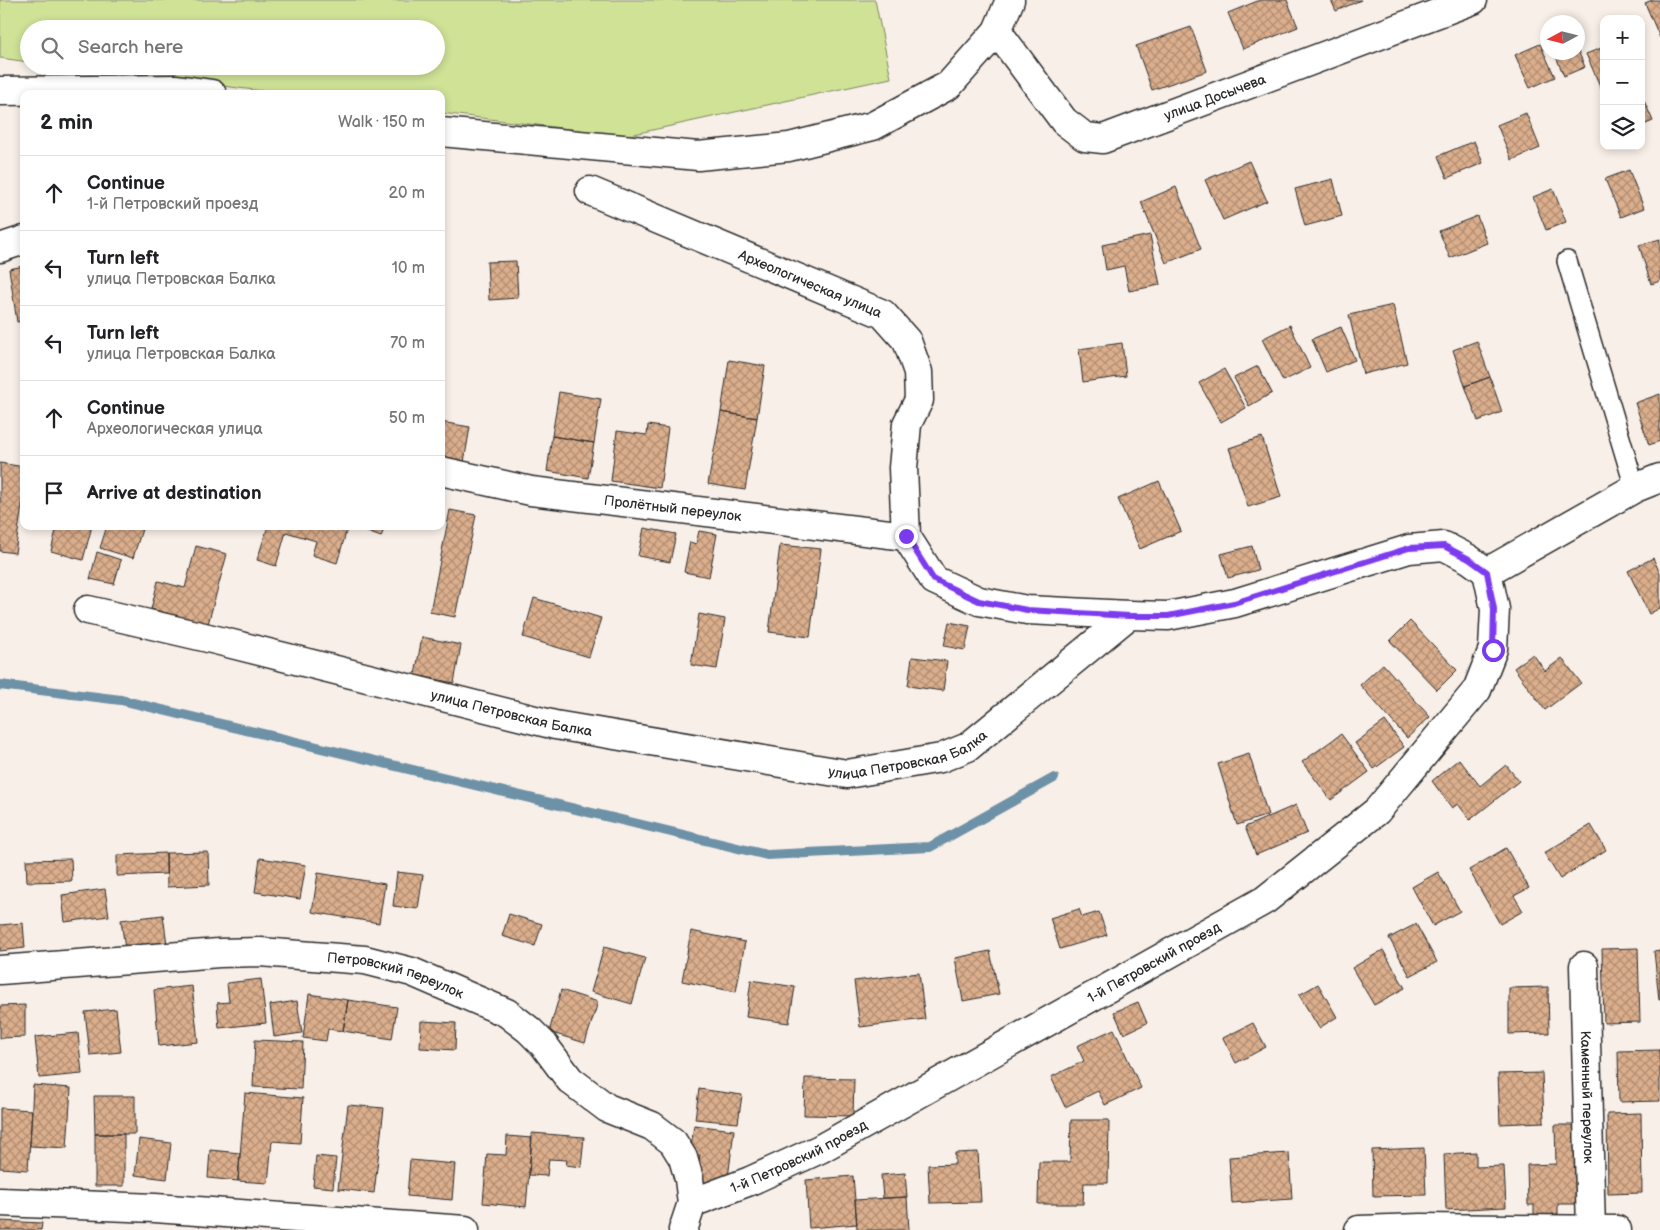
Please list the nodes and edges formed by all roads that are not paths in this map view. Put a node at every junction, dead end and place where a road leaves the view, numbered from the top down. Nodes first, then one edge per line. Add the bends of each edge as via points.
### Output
1 (1010, 0) edge
2 (1473, 0) edge
3 (997, 31) junction
4 (88, 90) edge
5 (184, 90) edge
6 (0, 91) edge
7 (20, 91) edge
8 (445, 133) edge
9 (590, 191) dead end
10 (20, 241) edge
11 (0, 248) edge
12 (1567, 261) dead end
13 (445, 472) edge
14 (1660, 478) edge
15 (1635, 488) junction
16 (906, 536) junction
17 (1487, 572) junction
18 (88, 610) dead end
19 (1129, 616) junction
20 (1584, 966) dead end
21 (0, 970) edge
22 (0, 1202) edge
23 (692, 1203) junction
24 (1421, 1229) edge
25 (465, 1230) edge
26 (683, 1230) edge
27 (1359, 1230) edge
28 (1591, 1230) edge
29 (1617, 1230) edge

1 - 3 street
2 - 3 street, улица Досычева via 1103,139 1085,137 1064,121
3 - 8 street via 949,85 873,126 789,147 698,156
4 - 5 street
6 - 7 street
9 - 16 street, Археологическая улица via 883,314 907,341 918,372 919,400 907,424 903,468
10 - 11 street
12 - 15 lane
13 - 16 street, Пролётный переулок via 531,491
14 - 15 street
15 - 17 street
16 - 19 street, Археологическая улица via 934,580 979,601 1027,610
17 - 19 street via 1444,546 1409,548 1234,603 1168,616
17 - 23 street, 1-й Петровский проезд via 1494,609 1493,650 1477,690 1377,811 1265,900 820,1149
18 - 19 street, улица Петровская Балка via 555,725 847,774 941,758 968,747
20 - 28 street, Каменный переулок
21 - 23 street, Петровский переулок via 219,952 260,952 365,960 412,972 507,1013 530,1030 570,1080 607,1108 652,1126 673,1142 683,1158
22 - 25 street via 155,1208
23 - 26 street
24 - 27 street
24 - 28 street
28 - 29 street

